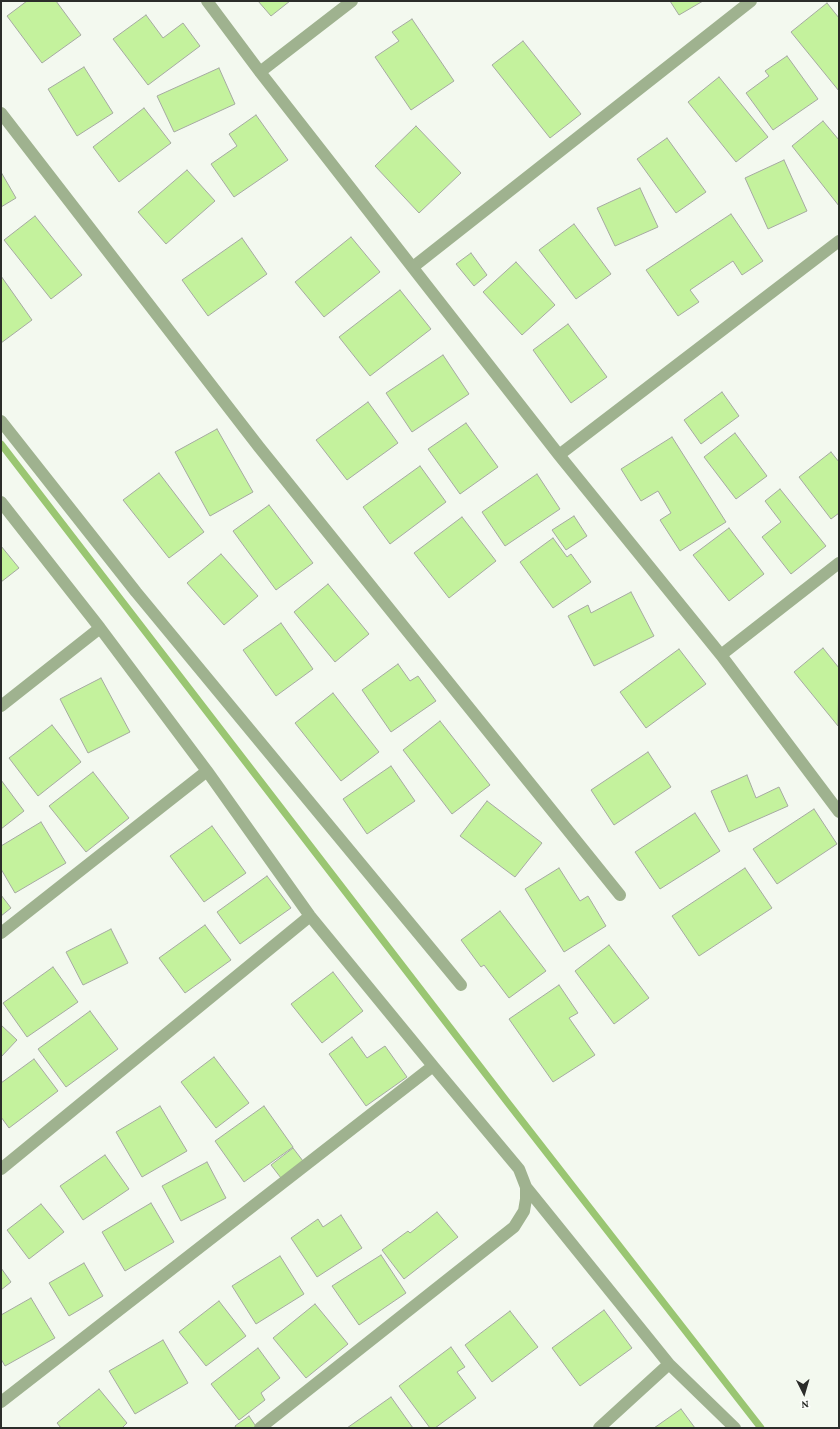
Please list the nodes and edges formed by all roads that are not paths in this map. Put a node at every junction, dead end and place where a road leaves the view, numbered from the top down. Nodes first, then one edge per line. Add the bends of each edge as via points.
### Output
1 (206, 1) edge
2 (352, 1) edge
3 (751, 1) edge
4 (260, 72) junction
5 (1, 112) edge
6 (839, 241) edge
7 (413, 267) junction
8 (1, 422) edge
9 (559, 455) junction
10 (1, 502) edge
11 (839, 563) edge
12 (100, 628) junction
13 (721, 655) junction
14 (1, 706) edge
15 (207, 771) junction
16 (839, 812) edge
17 (620, 895) dead end
18 (310, 916) junction
19 (1, 932) edge
20 (461, 986) dead end
21 (433, 1066) junction
22 (1, 1169) edge
23 (526, 1187) junction
24 (669, 1364) junction
25 (1, 1402) edge
26 (260, 1428) edge
27 (599, 1428) edge
28 (735, 1428) edge

1 - 4 street
2 - 4 street
3 - 7 street
4 - 7 street
5 - 17 street via 259,447
6 - 9 street
7 - 9 street
8 - 20 street via 136,592
9 - 13 street
10 - 12 street
11 - 13 street
12 - 14 street
12 - 15 street
13 - 16 street
15 - 18 street
15 - 19 street
18 - 21 street
18 - 22 street
21 - 23 street via 519,1169
21 - 25 street
23 - 24 street
23 - 26 street via 524,1211 514,1227
24 - 27 street
24 - 28 street

